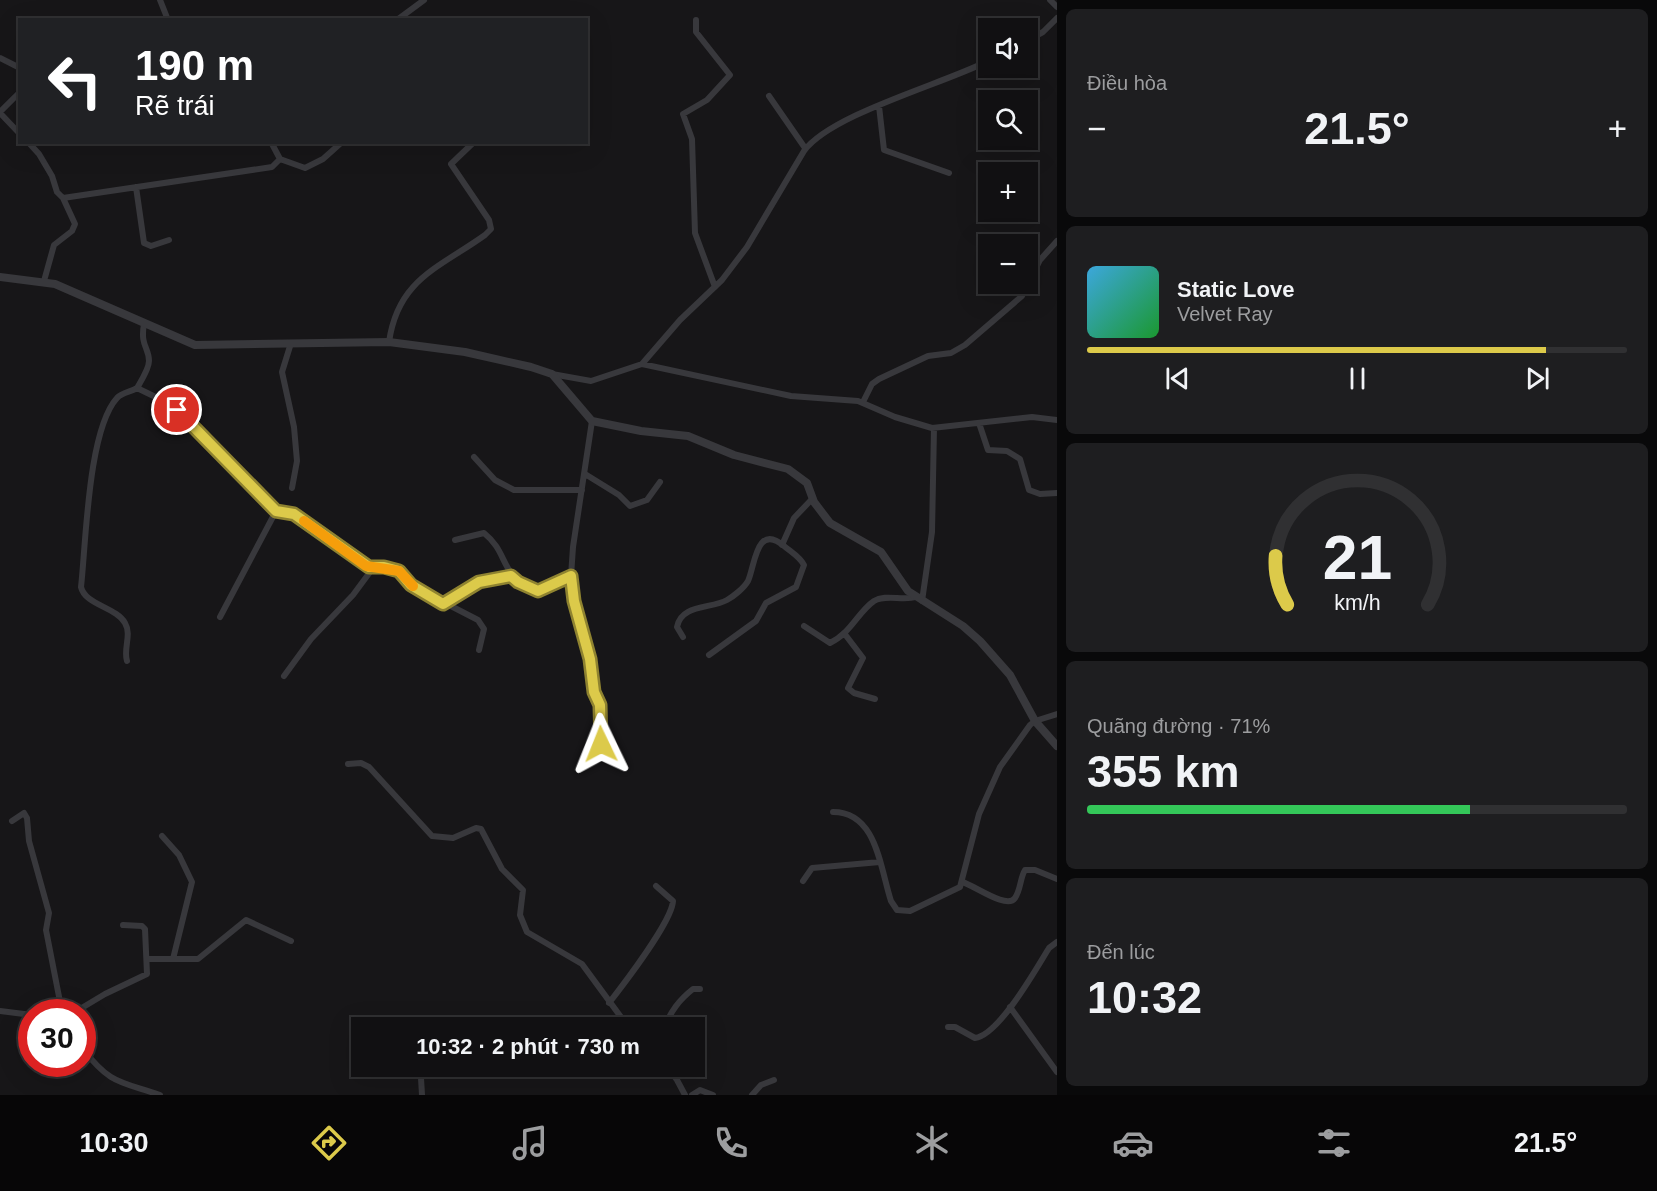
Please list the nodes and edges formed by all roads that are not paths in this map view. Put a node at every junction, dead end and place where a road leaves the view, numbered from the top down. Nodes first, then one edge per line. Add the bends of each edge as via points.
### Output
1 (160, 0) edge
2 (424, 0) edge
3 (1050, 0) edge
4 (1057, 7) edge
5 (167, 18) edge
6 (400, 18) edge
7 (1057, 18) edge
8 (696, 20) dead end
9 (1038, 35) edge
10 (0, 58) edge
11 (978, 66) edge
12 (18, 67) edge
13 (18, 94) edge
14 (769, 96) dead end
15 (879, 106) junction
16 (0, 113) edge
17 (18, 132) edge
18 (30, 144) edge
19 (272, 144) edge
20 (340, 144) edge
21 (472, 144) edge
22 (806, 148) junction
23 (279, 159) junction
24 (949, 173) dead end
25 (136, 187) junction
26 (63, 198) junction
27 (169, 240) dead end
28 (1057, 241) edge
29 (0, 277) edge
30 (44, 281) junction
31 (715, 287) junction
32 (144, 324) junction
33 (291, 342) junction
34 (389, 342) junction
35 (642, 364) junction
36 (552, 374) junction
37 (137, 388) junction
38 (863, 402) junction
39 (1057, 420) edge
40 (592, 421) junction
41 (979, 423) junction
42 (934, 428) junction
43 (474, 457) dead end
44 (585, 474) junction
45 (660, 482) dead end
46 (292, 489) dead end
47 (582, 490) junction
48 (1057, 493) edge
49 (813, 498) junction
50 (276, 511) junction
51 (455, 540) dead end
52 (782, 544) junction
53 (373, 568) junction
54 (511, 576) junction
55 (571, 576) junction
56 (919, 599) junction
57 (446, 605) junction
58 (220, 617) dead end
59 (804, 626) dead end
60 (844, 633) junction
61 (683, 637) dead end
62 (479, 650) dead end
63 (709, 655) dead end
64 (127, 661) dead end
65 (284, 676) dead end
66 (874, 699) dead end
67 (1057, 714) edge
68 (1035, 721) junction
69 (1057, 746) edge
70 (588, 748) dead end
71 (348, 764) dead end
72 (833, 812) dead end
73 (12, 821) dead end
74 (162, 836) dead end
75 (880, 862) junction
76 (1057, 879) edge
77 (803, 881) dead end
78 (962, 882) junction
79 (656, 886) dead end
80 (123, 925) dead end
81 (291, 941) dead end
82 (1057, 942) edge
83 (148, 959) junction
84 (174, 959) junction
85 (700, 988) dead end
86 (59, 999) edge
87 (96, 999) edge
88 (609, 1003) junction
89 (1010, 1007) junction
90 (0, 1011) edge
91 (18, 1013) edge
92 (620, 1017) edge
93 (668, 1017) edge
94 (948, 1027) dead end
95 (96, 1062) edge
96 (1057, 1072) edge
97 (675, 1077) edge
98 (421, 1078) dead end
99 (774, 1080) dead end
100 (160, 1095) edge
101 (422, 1095) edge
102 (685, 1095) edge
103 (692, 1095) edge
104 (713, 1095) edge
105 (752, 1095) edge

1 - 5 street
2 - 6 street
3 - 4 street
7 - 9 street
8 - 31 street via 696,32 730,72 718,91 683,114 692,139 695,233
10 - 12 street
11 - 15 street
13 - 16 street
14 - 22 street
15 - 22 street via 829,129
15 - 24 street via 884,150
16 - 17 street
18 - 26 street
19 - 23 street
20 - 23 street via 305,168
21 - 34 street via 451,164 489,220 491,229 409,288
22 - 31 street via 747,247
23 - 25 street via 272,167
25 - 26 street
25 - 27 street via 144,243 151,246
26 - 30 street via 75,227 54,245
28 - 38 street via 1040,260 1022,296 975,338 951,353 928,356 879,379
29 - 30 street
30 - 32 street
31 - 35 street
32 - 33 street via 200,346
32 - 37 street via 142,342 149,362
33 - 34 street
33 - 46 street via 282,372 297,461
34 - 36 street via 465,352
35 - 36 street via 591,381
35 - 38 street via 791,396
36 - 40 street
37 - 50 street via 170,404 191,421
37 - 64 street via 118,396 102,430 89,494 81,587 86,596 124,621
38 - 42 street via 895,417
39 - 41 street via 1032,417
40 - 44 street
40 - 49 street via 688,436 734,455 777,465 801,477
41 - 42 street
41 - 48 street via 988,450 1007,451 1020,459 1029,490
42 - 56 street via 932,532
43 - 47 street via 495,480 514,490
44 - 45 street via 630,506 647,500
44 - 47 street
47 - 55 street
49 - 52 street via 794,518
49 - 56 street via 836,528 881,552 908,591
50 - 53 street via 294,514
50 - 58 street
51 - 54 street via 484,533
52 - 61 street via 774,539 761,544 747,582 731,598 698,607 681,618 677,627
52 - 63 street via 804,565 796,587 766,603 756,621
53 - 57 street via 399,571 411,585
53 - 65 street
54 - 55 street via 536,591
54 - 57 street via 479,582
55 - 70 street via 594,692 600,705 601,744 599,748
56 - 60 street via 874,601
56 - 68 street via 972,633 1010,675
57 - 62 street via 483,625
59 - 60 street via 830,643
60 - 66 street via 863,658 848,688
67 - 68 street
68 - 69 street
68 - 78 street via 1023,733 992,785 976,822
71 - 88 street via 369,767 432,836 453,838 481,829 502,869 522,890 520,915 527,932 582,964
72 - 75 street via 857,818 870,836
73 - 86 street via 24,813 27,819 29,841 49,913 46,930
74 - 84 street via 179,855 192,882
75 - 77 street via 812,868
75 - 78 street via 891,901 900,911 910,911 958,888
76 - 78 street via 1026,870 1010,902
79 - 88 street via 673,901 673,907 659,934
80 - 83 street via 144,927
81 - 84 street via 246,920 198,959
82 - 89 street
83 - 84 street
83 - 87 street via 144,978
85 - 93 street via 691,990
88 - 92 street
89 - 94 street via 980,1038
89 - 96 street
90 - 91 street
95 - 100 street via 112,1078
97 - 102 street
98 - 101 street
99 - 105 street via 761,1085
103 - 104 street via 700,1090

